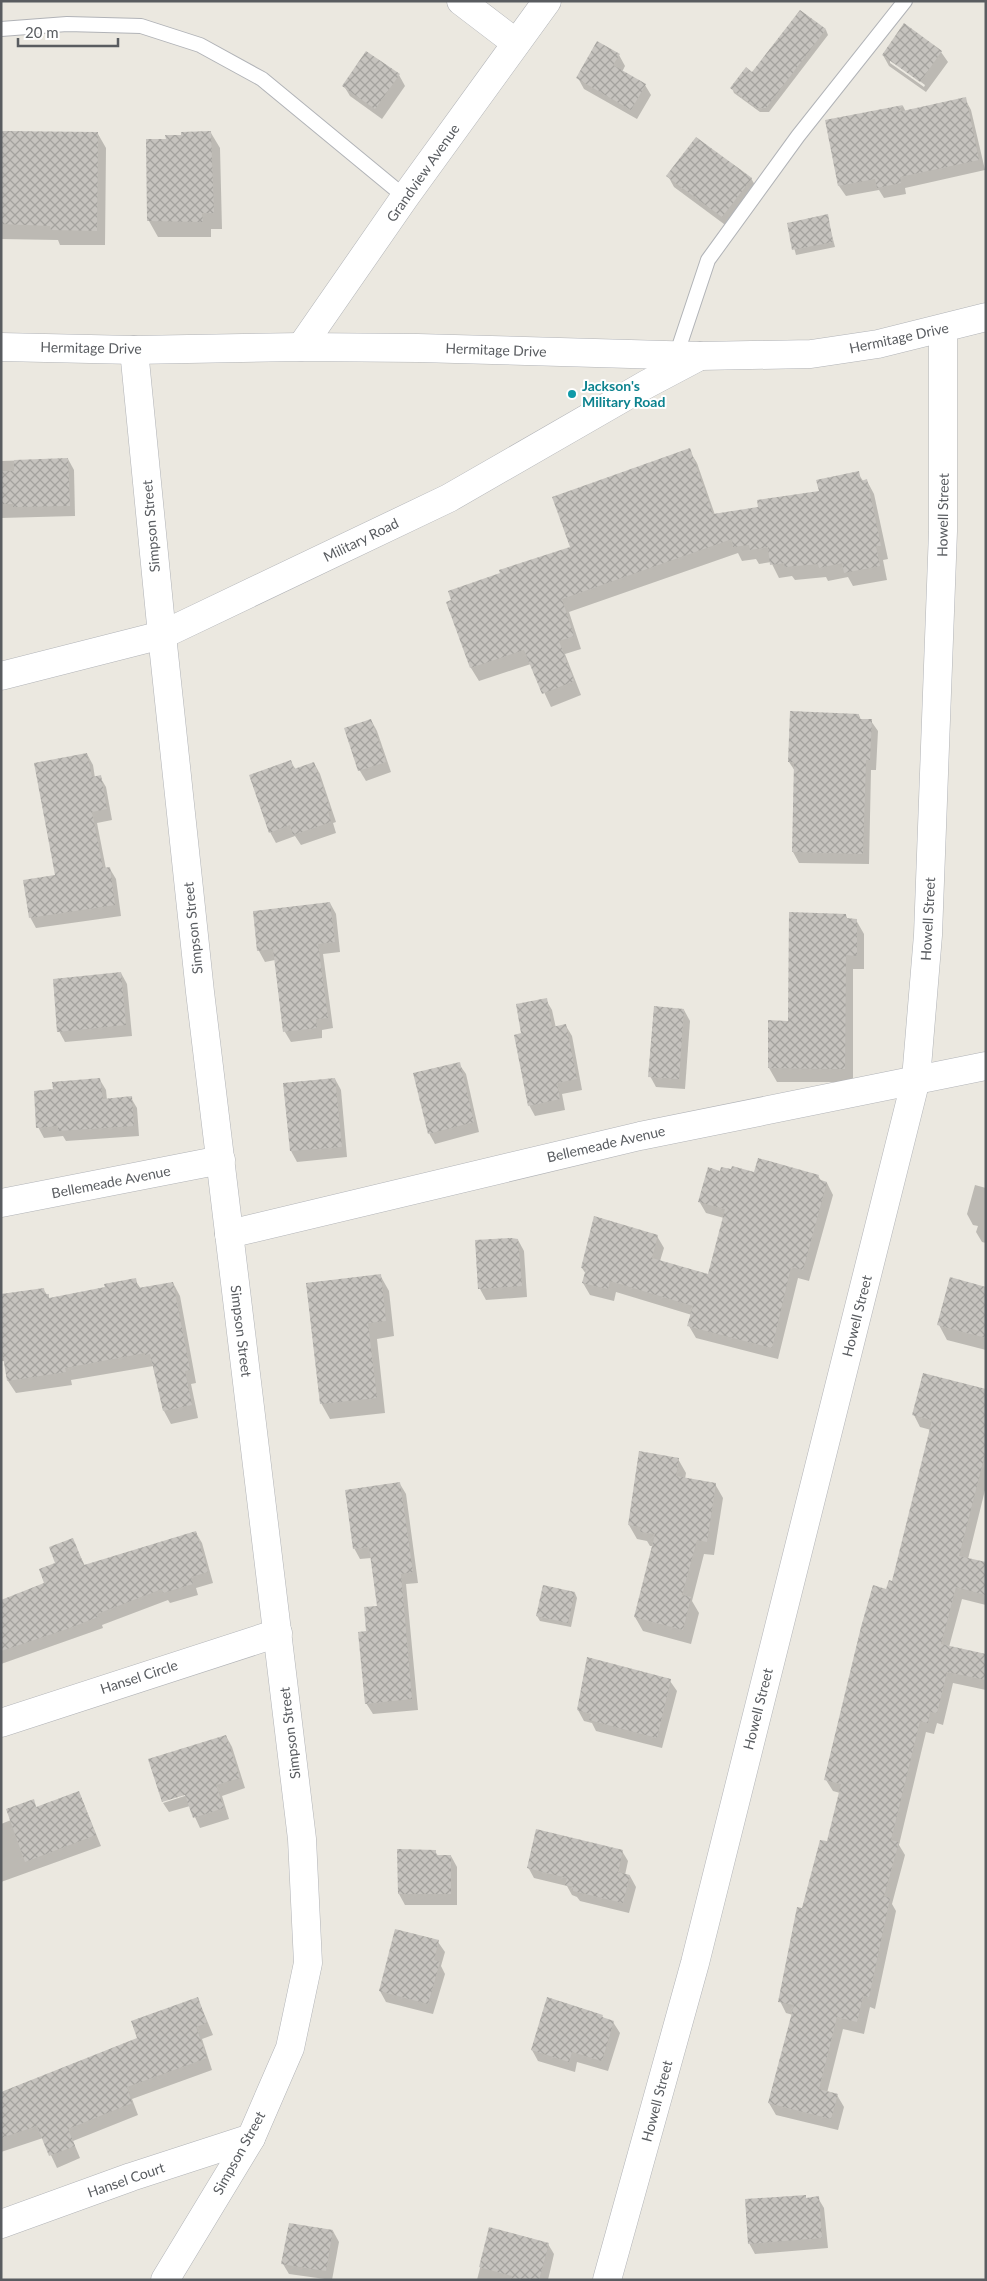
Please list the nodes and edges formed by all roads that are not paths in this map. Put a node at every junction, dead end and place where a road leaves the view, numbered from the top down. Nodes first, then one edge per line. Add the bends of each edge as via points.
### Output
1 (461, 1) edge
2 (547, 1) edge
3 (905, 1) edge
4 (1, 29) edge
5 (516, 43) junction
6 (405, 198) junction
7 (986, 317) edge
8 (943, 329) junction
9 (1, 347) edge
10 (301, 347) junction
11 (134, 350) junction
12 (688, 356) junction
13 (162, 635) junction
14 (1, 676) edge
15 (986, 1066) edge
16 (916, 1079) junction
17 (221, 1160) junction
18 (1, 1204) edge
19 (229, 1234) junction
20 (278, 1633) junction
21 (1, 1723) edge
22 (251, 2138) junction
23 (1, 2224) edge
24 (165, 2280) edge
25 (607, 2280) edge

1 - 5 street
2 - 5 street, Grandview Avenue
3 - 12 lane via 798,136 708,260
4 - 6 lane via 67,24 141,26 200,45 262,79
5 - 6 street, Grandview Avenue
6 - 10 street, Grandview Avenue
7 - 8 street, Hermitage Drive
8 - 12 street, Hermitage Drive via 878,344 811,354
8 - 16 street, Howell Street via 943,531 928,935
9 - 11 street, Hermitage Drive
10 - 11 street, Hermitage Drive
10 - 12 street, Hermitage Drive
11 - 13 street, Simpson Street
12 - 13 street, Military Road via 647,384 450,498
13 - 14 street, Military Road
13 - 17 street, Simpson Street
15 - 16 street, Bellemeade Avenue
16 - 19 street, Bellemeade Avenue via 640,1136
16 - 25 street, Howell Street via 695,1962
17 - 18 street, Bellemeade Avenue
17 - 19 street, Simpson Street
19 - 20 street, Simpson Street
20 - 21 street, Hansel Circle
20 - 22 street, Simpson Street via 302,1839 308,1963 290,2048
22 - 23 street, Hansel Court
22 - 24 street, Simpson Street

